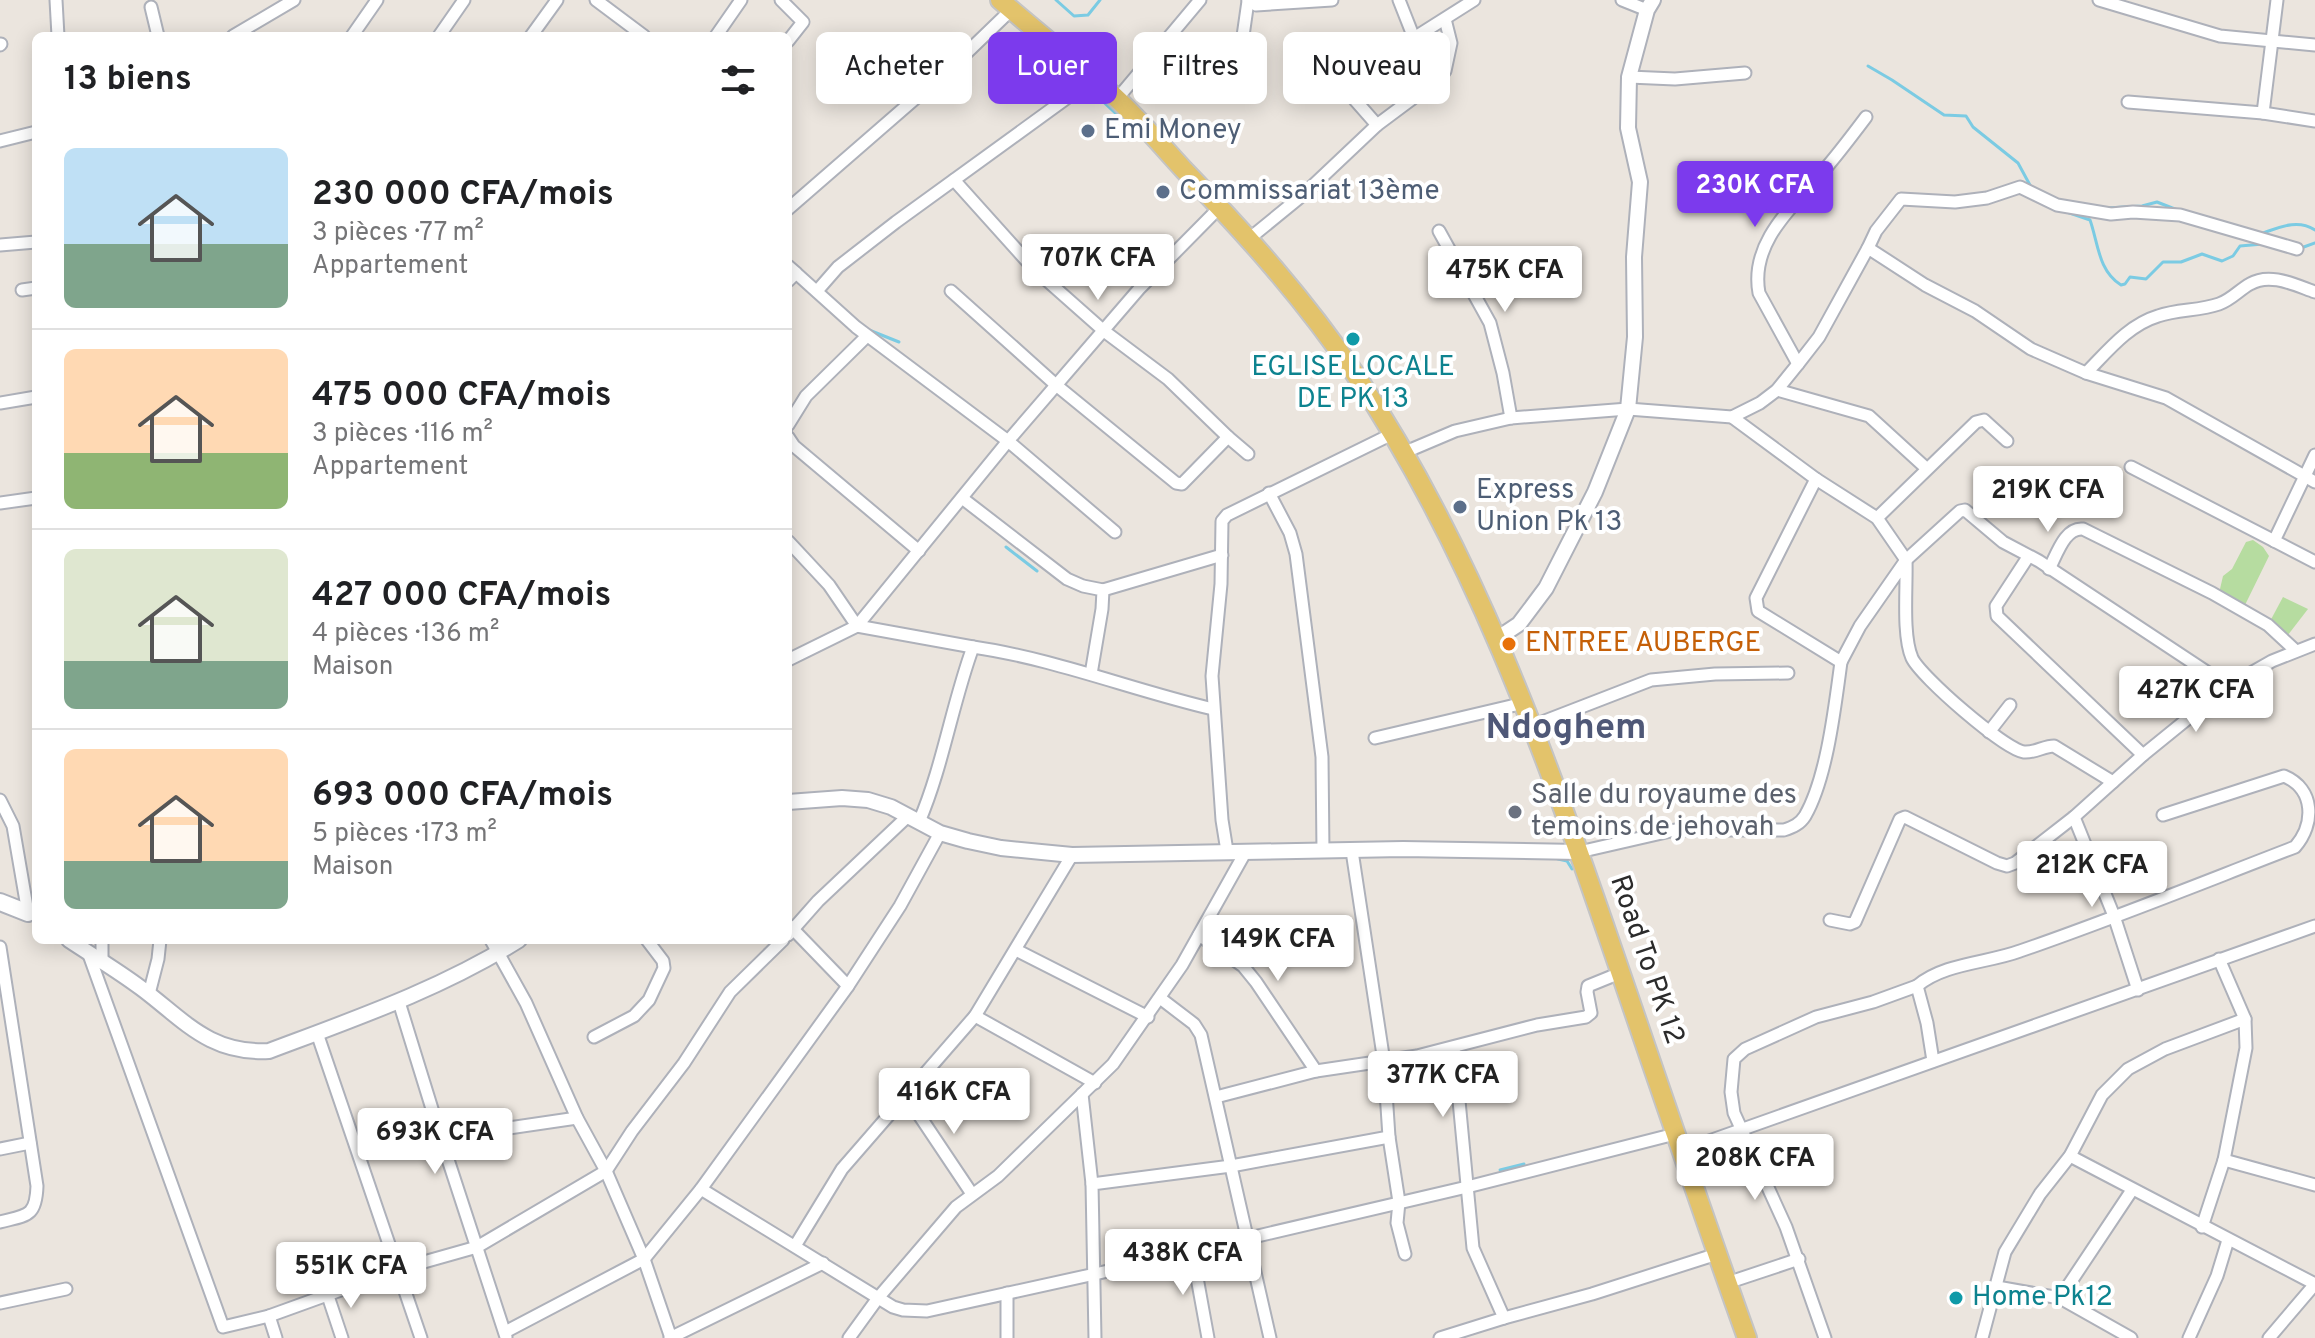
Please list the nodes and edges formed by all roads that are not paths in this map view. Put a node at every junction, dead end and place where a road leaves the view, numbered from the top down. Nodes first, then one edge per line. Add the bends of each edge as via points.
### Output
1 (56, 0) edge
2 (294, 0) edge
3 (377, 0) edge
4 (464, 0) edge
5 (557, 0) edge
6 (596, 0) edge
7 (741, 0) edge
8 (781, 0) edge
9 (1200, 0) edge
10 (1332, 0) edge
11 (1399, 0) edge
12 (1474, 0) edge
13 (1622, 0) edge
14 (2099, 0) edge
15 (2277, 0) edge
16 (1248, 1) edge
17 (276, 5) edge
18 (1005, 5) edge
19 (1650, 5) edge
20 (151, 7) dead end
21 (1445, 19) junction
22 (58, 32) edge
23 (157, 32) edge
24 (239, 32) edge
25 (355, 32) edge
26 (442, 32) edge
27 (534, 32) edge
28 (639, 32) edge
29 (719, 32) edge
30 (1037, 32) edge
31 (1244, 32) edge
32 (1412, 32) edge
33 (1424, 32) edge
34 (792, 36) edge
35 (2272, 42) junction
36 (2315, 45) edge
37 (1745, 73) dead end
38 (1629, 77) junction
39 (1117, 99) joint
40 (2128, 102) dead end
41 (1059, 104) edge
42 (1359, 104) edge
43 (2263, 113) junction
44 (1866, 117) dead end
45 (2315, 121) edge
46 (1377, 125) junction
47 (32, 133) edge
48 (0, 141) edge
49 (954, 180) junction
50 (792, 206) edge
51 (1220, 207) junction
52 (1439, 231) dead end
53 (1250, 238) junction
54 (32, 242) edge
55 (0, 245) edge
56 (1868, 248) junction
57 (2297, 249) dead end
58 (792, 274) edge
59 (32, 289) edge
60 (22, 290) dead end
61 (817, 291) junction
62 (951, 291) dead end
63 (2315, 292) edge
64 (1104, 331) junction
65 (867, 336) junction
66 (1798, 364) junction
67 (2086, 373) junction
68 (1056, 385) junction
69 (1777, 390) junction
70 (32, 398) edge
71 (0, 403) edge
72 (1628, 409) junction
73 (1732, 417) junction
74 (1511, 418) junction
75 (792, 419) edge
76 (1392, 434) junction
77 (1228, 437) junction
78 (1008, 441) junction
79 (2007, 441) dead end
80 (792, 443) edge
81 (1403, 453) junction
82 (1248, 454) dead end
83 (2315, 455) edge
84 (2131, 467) dead end
85 (1926, 468) junction
86 (2303, 477) junction
87 (1816, 479) junction
88 (2315, 482) edge
89 (1269, 493) junction
90 (962, 498) junction
91 (32, 499) edge
92 (0, 503) edge
93 (1877, 518) junction
94 (1115, 532) dead end
95 (2274, 541) junction
96 (792, 545) edge
97 (919, 551) junction
98 (1222, 555) junction
99 (2028, 557) junction
100 (1906, 560) junction
101 (2315, 562) edge
102 (2049, 569) junction
103 (1103, 590) junction
104 (857, 626) junction
105 (1498, 638) junction
106 (2315, 644) edge
107 (973, 647) junction
108 (2296, 651) junction
109 (792, 658) edge
110 (1841, 662) junction
111 (1788, 673) dead end
112 (1091, 674) junction
113 (2228, 686) junction
114 (1524, 703) junction
115 (2010, 705) dead end
116 (1213, 709) junction
117 (1532, 726) junction
118 (1989, 732) junction
119 (1375, 738) dead end
120 (2143, 755) junction
121 (2113, 782) junction
122 (0, 800) edge
123 (792, 802) edge
124 (2163, 815) dead end
125 (2074, 817) junction
126 (914, 819) junction
127 (940, 833) junction
128 (1227, 851) junction
129 (1246, 851) junction
130 (1323, 851) junction
131 (1352, 851) junction
132 (1579, 852) junction
133 (1072, 855) junction
134 (0, 902) edge
135 (32, 916) edge
136 (2114, 916) junction
137 (1830, 920) dead end
138 (2315, 926) edge
139 (792, 927) edge
140 (792, 931) edge
141 (1199, 935) junction
142 (76, 944) edge
143 (100, 944) edge
144 (160, 944) edge
145 (650, 944) edge
146 (779, 944) edge
147 (0, 947) edge
148 (494, 947) edge
149 (1016, 950) junction
150 (95, 955) junction
151 (2219, 959) junction
152 (1620, 973) junction
153 (848, 986) junction
154 (1917, 986) junction
155 (2138, 990) junction
156 (149, 994) junction
157 (1160, 998) junction
158 (399, 1002) junction
159 (975, 1016) junction
160 (1148, 1017) junction
161 (2245, 1019) junction
162 (317, 1033) junction
163 (594, 1037) dead end
164 (1454, 1048) junction
165 (1933, 1061) junction
166 (1384, 1062) junction
167 (1316, 1071) junction
168 (1095, 1083) junction
169 (1082, 1094) junction
170 (907, 1097) junction
171 (1216, 1097) junction
172 (577, 1118) junction
173 (1741, 1132) junction
174 (1389, 1137) junction
175 (441, 1138) junction
176 (30, 1143) junction
177 (1678, 1143) junction
178 (0, 1149) edge
179 (2070, 1156) junction
180 (2224, 1160) junction
181 (1231, 1166) junction
182 (606, 1171) junction
183 (1092, 1184) junction
184 (2315, 1185) edge
185 (1467, 1187) junction
186 (701, 1189) junction
187 (2132, 1190) junction
188 (972, 1194) junction
189 (1399, 1202) junction
190 (0, 1222) edge
191 (2202, 1227) junction
192 (1249, 1237) junction
193 (2228, 1240) junction
194 (795, 1246) junction
195 (477, 1247) junction
196 (1192, 1250) junction
197 (1405, 1254) dead end
198 (1717, 1254) junction
199 (644, 1259) junction
200 (1799, 1259) junction
201 (823, 1263) junction
202 (399, 1269) junction
203 (1095, 1274) junction
204 (1727, 1283) junction
205 (1997, 1287) junction
206 (66, 1289) dead end
207 (2313, 1290) edge
208 (327, 1293) junction
209 (1007, 1293) junction
210 (878, 1298) junction
211 (2060, 1298) junction
212 (0, 1303) edge
213 (269, 1316) junction
214 (1504, 1318) junction
215 (225, 1333) edge
216 (506, 1335) edge
217 (276, 1338) edge
218 (342, 1338) edge
219 (421, 1338) edge
220 (670, 1338) edge
221 (849, 1338) edge
222 (1007, 1338) edge
223 (1095, 1338) edge
224 (1208, 1338) edge
225 (1270, 1338) edge
226 (1440, 1338) edge
227 (1747, 1338) edge
228 (1825, 1338) edge
229 (1982, 1338) edge
230 (2131, 1338) edge
231 (2189, 1338) edge
232 (2269, 1338) edge

1 - 22 street
2 - 17 street
3 - 25 street
4 - 26 street
5 - 27 street
6 - 28 street
7 - 29 street
8 - 34 street via 803,22
9 - 39 street
10 - 16 street via 1256,5
11 - 32 street
12 - 21 street
13 - 19 street
14 - 35 street via 2220,36
15 - 35 street
16 - 31 street
17 - 24 street
18 - 30 main road, Road To PK 12
18 - 50 street via 956,63
19 - 38 street
20 - 23 street
21 - 33 street
21 - 46 street via 1451,43 1445,71
35 - 36 street
35 - 43 street
37 - 38 street
38 - 72 street via 1628,128 1640,182
39 - 51 main road, Road To PK 12
40 - 43 street
41 - 49 street
42 - 46 street
43 - 45 street
44 - 66 street via 1795,200 1763,250 1759,293
46 - 53 street
47 - 48 street
49 - 61 street via 838,267
49 - 64 street via 1034,269
51 - 53 main road, Road To PK 12
51 - 64 street
52 - 74 street via 1490,323
53 - 76 main road, Road To PK 12 via 1354,373
54 - 55 street
56 - 57 street via 1901,199 1955,202 2020,187 2057,205 2111,214 2180,215
56 - 66 street via 1819,337
56 - 67 street via 2031,349
58 - 61 street
59 - 60 street
61 - 65 street
62 - 68 street
63 - 67 street via 2265,279 2222,303 2157,316 2124,335
64 - 68 street
64 - 77 street via 1168,379
65 - 75 street via 806,396
65 - 78 street
66 - 69 street
67 - 86 street via 2166,398
68 - 77 street via 1179,484
68 - 78 street
69 - 73 street
69 - 85 street via 1869,416
70 - 71 street
72 - 73 street
72 - 74 street
72 - 105 street via 1595,492 1546,588 1519,624
73 - 87 street
74 - 81 street via 1455,431
76 - 81 main road, Road To PK 12
76 - 89 street
77 - 82 street
78 - 90 street
78 - 94 street
79 - 85 street via 1988,422 1976,422
80 - 97 street
81 - 105 main road, Road To PK 12
83 - 86 street
84 - 95 street
85 - 93 street
86 - 88 street
86 - 95 street
87 - 93 street
87 - 110 street via 1755,606
89 - 98 street via 1227,515 1220,530
89 - 130 street via 1296,554 1322,757
90 - 97 street
90 - 103 street via 1067,579
91 - 92 street
93 - 100 street
95 - 101 street
96 - 104 street
97 - 104 street
98 - 103 street
98 - 116 street
99 - 100 street via 1965,510
99 - 102 street
99 - 120 street via 1996,606 1997,616
100 - 110 street
100 - 118 street via 1912,658
102 - 108 street via 2069,532 2083,529 2268,625
102 - 113 street
103 - 112 street
104 - 107 street
104 - 109 street
105 - 114 main road, Road To PK 12
106 - 108 street
107 - 112 street
107 - 126 street via 931,791
108 - 113 street
110 - 132 street via 1815,789 1796,825 1784,830 1675,830
111 - 117 street via 1651,680
112 - 116 street
113 - 120 street
114 - 117 main road, Road To PK 12
114 - 119 street
115 - 118 street
116 - 128 street
117 - 132 main road, Road To PK 12
118 - 121 street via 2024,752 2054,746
120 - 121 street
121 - 125 street
122 - 135 street via 13,826
123 - 126 street via 868,800
124 - 136 street via 2284,776 2301,787 2310,820 2295,847
125 - 136 street
125 - 137 street via 2007,866 1900,819 1855,922
126 - 127 street
126 - 139 street
127 - 133 street via 1001,848
127 - 153 street
128 - 129 street
128 - 133 street
129 - 130 street
129 - 141 street
130 - 131 street
131 - 132 street
131 - 166 street
132 - 152 main road, Road To PK 12
133 - 149 street
134 - 135 main road
136 - 154 street via 1995,960 1955,968
136 - 155 street
138 - 151 street
140 - 153 street
141 - 157 street
141 - 167 street via 1243,966
142 - 150 street
143 - 150 street
144 - 156 street
145 - 163 street via 664,968 649,1000 634,1016
146 - 182 street via 730,992
147 - 176 street
148 - 158 street
148 - 172 street via 526,1003
149 - 159 street
149 - 160 street
150 - 156 street
150 - 215 street
151 - 155 street
151 - 161 street
152 - 164 street via 1588,986 1591,1013 1586,1017
152 - 177 main road, Road To PK 12
153 - 186 street
154 - 165 street
154 - 173 street via 1816,1017 1738,1053 1731,1092
155 - 165 street
156 - 162 street via 197,1033 243,1051 269,1051
157 - 160 street
157 - 171 street via 1201,1035
158 - 162 street
158 - 175 street
159 - 168 street
159 - 170 street
160 - 168 street
161 - 179 street via 2128,1069 2102,1095
161 - 180 street via 2246,1048
162 - 202 street
164 - 166 street
164 - 185 street
165 - 173 street
166 - 167 street
166 - 174 street
167 - 171 street
168 - 169 street
169 - 183 street
169 - 188 street via 998,1176
170 - 188 street
170 - 194 street via 842,1169
171 - 181 street
172 - 175 street
172 - 182 street
173 - 177 street
173 - 200 street
174 - 181 street
174 - 189 street
175 - 195 street
176 - 178 street
176 - 190 street via 37,1204 28,1215
177 - 185 street
177 - 198 main road, Road To PK 12
179 - 187 street
179 - 205 street via 2015,1234
180 - 184 street
180 - 191 street
181 - 183 street
181 - 192 street
182 - 195 street
182 - 199 street
183 - 203 street
185 - 189 street
185 - 214 street via 1473,1248
186 - 194 street
186 - 199 street
187 - 191 street
187 - 211 street
188 - 210 street
189 - 192 street
189 - 197 street via 1397,1223
191 - 193 street
192 - 196 street
192 - 225 street
193 - 207 street
193 - 231 street
194 - 201 street
195 - 202 street
195 - 216 street
196 - 203 street
196 - 224 street
198 - 204 main road, Road To PK 12
198 - 214 street
199 - 216 street
199 - 220 street
200 - 204 street
200 - 228 street
201 - 210 street
201 - 220 street
202 - 208 street
202 - 219 street
203 - 209 street
203 - 223 street
204 - 227 main road, Road To PK 12
205 - 211 street
205 - 229 street
206 - 212 street
207 - 232 street
208 - 213 street
208 - 218 street
209 - 210 street via 913,1311
209 - 222 street
210 - 221 street
211 - 230 street
213 - 215 street
213 - 217 street
214 - 226 street

